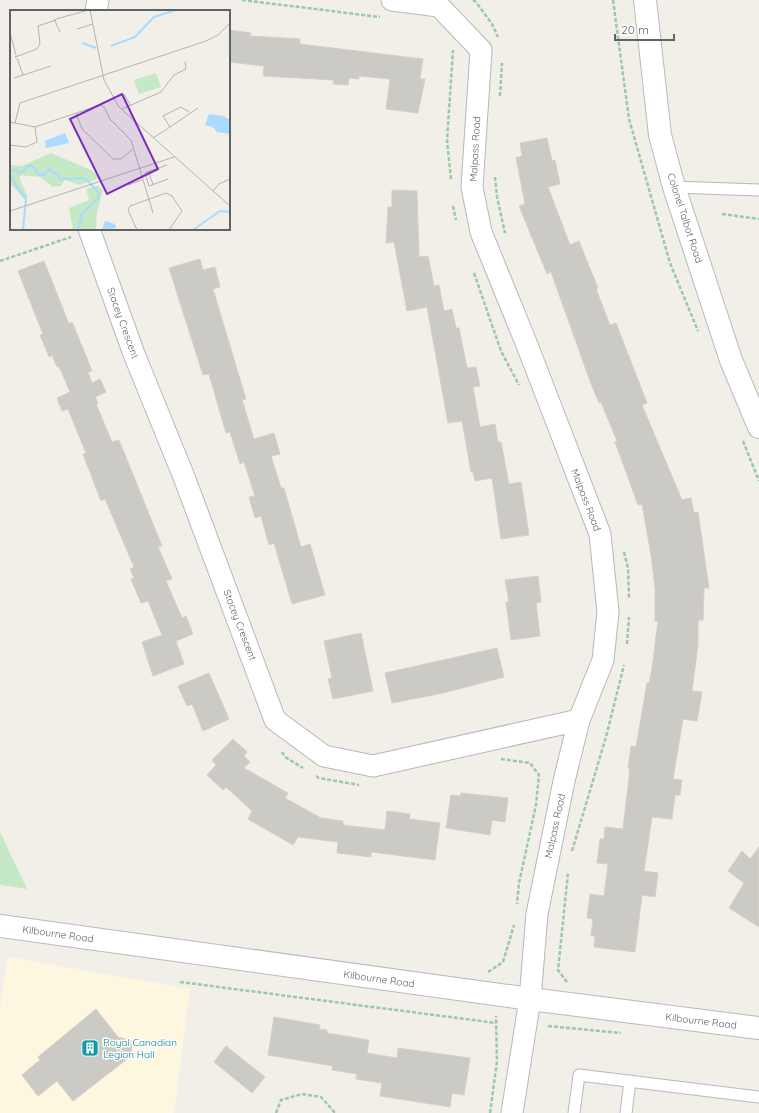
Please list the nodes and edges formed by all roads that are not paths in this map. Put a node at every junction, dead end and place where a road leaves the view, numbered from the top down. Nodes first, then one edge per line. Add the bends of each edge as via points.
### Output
1 (98, 0) edge
2 (645, 0) edge
3 (389, 9) edge
4 (96, 10) edge
5 (674, 187) junction
6 (759, 190) edge
7 (81, 232) edge
8 (759, 427) edge
9 (579, 720) junction
10 (0, 926) edge
11 (530, 999) junction
12 (759, 1028) edge
13 (630, 1081) junction
14 (759, 1097) edge
15 (512, 1113) edge
16 (574, 1113) edge
17 (626, 1113) edge

1 - 4 street
2 - 5 street, Colonel Talbot Road via 660,135
3 - 9 street, Malpass Road via 439,6 481,50 472,187 481,232 600,534 608,612 603,660
5 - 6 lane
5 - 8 street, Colonel Talbot Road via 731,360
7 - 9 street, Stacey Crescent via 184,477 275,720 324,756 373,766
9 - 11 street, Malpass Road via 537,914
10 - 11 street, Kilbourne Road
11 - 12 street, Kilbourne Road
11 - 15 street, Malpass Road
13 - 14 lane
13 - 16 lane via 579,1075
13 - 17 lane

